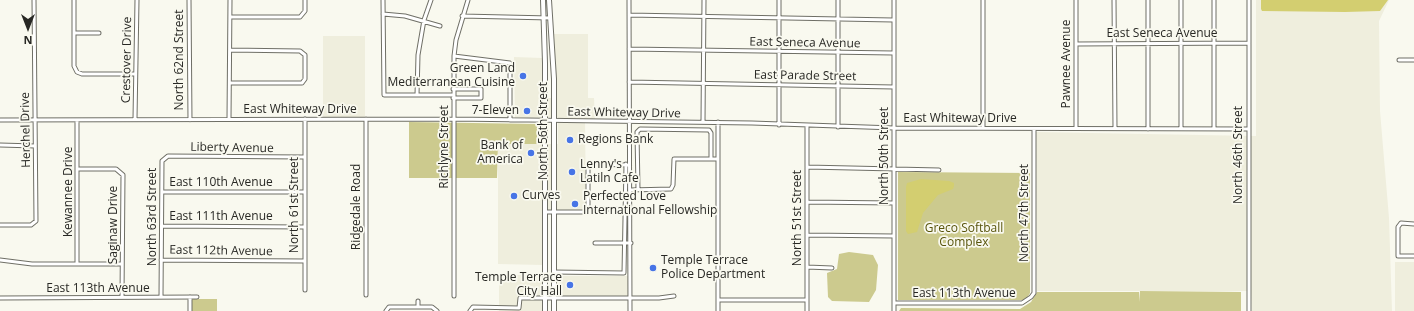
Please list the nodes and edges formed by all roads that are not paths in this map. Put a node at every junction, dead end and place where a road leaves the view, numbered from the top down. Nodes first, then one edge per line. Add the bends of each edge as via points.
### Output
1 (34, 0) edge
2 (74, 0) edge
3 (137, 0) edge
4 (189, 0) edge
5 (230, 0) edge
6 (305, 0) edge
7 (383, 0) edge
8 (431, 0) edge
9 (468, 0) edge
10 (543, 0) edge
11 (549, 0) edge
12 (629, 0) edge
13 (704, 0) edge
14 (779, 0) edge
15 (838, 0) edge
16 (894, 0) edge
17 (983, 0) edge
18 (1076, 0) edge
19 (1114, 0) edge
20 (1148, 0) edge
21 (1181, 0) edge
22 (1214, 0) edge
23 (1248, 0) edge
24 (383, 14) junction
25 (629, 15) junction
26 (462, 16) junction
27 (704, 16) junction
28 (230, 17) junction
29 (544, 18) junction
30 (550, 18) junction
31 (779, 18) junction
32 (424, 20) junction
33 (838, 20) junction
34 (893, 20) junction
35 (440, 26) dead end
36 (75, 33) junction
37 (99, 33) dead end
38 (1148, 43) junction
39 (1181, 43) junction
40 (1214, 43) junction
41 (1248, 43) junction
42 (1076, 44) junction
43 (1114, 44) junction
44 (629, 49) junction
45 (230, 50) junction
46 (703, 50) junction
47 (779, 51) junction
48 (838, 52) junction
49 (893, 53) junction
50 (454, 56) junction
51 (1398, 60) dead end
52 (1414, 60) edge
53 (135, 74) junction
54 (545, 79) junction
55 (554, 79) junction
56 (629, 82) junction
57 (230, 83) junction
58 (703, 83) junction
59 (779, 85) junction
60 (838, 86) junction
61 (894, 87) junction
62 (453, 89) junction
63 (417, 95) junction
64 (453, 96) junction
65 (135, 119) junction
66 (304, 119) junction
67 (366, 119) junction
68 (454, 119) junction
69 (0, 120) edge
70 (35, 120) junction
71 (78, 120) junction
72 (190, 120) junction
73 (229, 120) junction
74 (510, 120) junction
75 (545, 121) junction
76 (554, 121) junction
77 (630, 122) junction
78 (703, 122) junction
79 (718, 122) junction
80 (779, 124) junction
81 (807, 126) junction
82 (838, 127) junction
83 (894, 128) junction
84 (983, 128) junction
85 (1076, 128) junction
86 (1115, 128) junction
87 (1214, 128) junction
88 (1034, 129) junction
89 (1148, 129) junction
90 (1181, 129) junction
91 (1248, 129) junction
92 (0, 145) edge
93 (35, 146) junction
94 (545, 150) junction
95 (554, 151) junction
96 (304, 157) junction
97 (545, 157) junction
98 (554, 157) junction
99 (711, 159) junction
100 (718, 159) junction
101 (162, 161) joint
102 (626, 164) junction
103 (630, 165) junction
104 (807, 167) junction
105 (79, 169) junction
106 (894, 169) junction
107 (939, 170) dead end
108 (630, 190) junction
109 (638, 190) junction
110 (162, 192) junction
111 (304, 192) junction
112 (807, 202) junction
113 (894, 203) junction
114 (546, 206) junction
115 (554, 206) junction
116 (588, 209) junction
117 (624, 209) junction
118 (630, 209) junction
119 (546, 212) junction
120 (554, 212) junction
121 (1414, 224) edge
122 (0, 225) edge
123 (162, 226) junction
124 (304, 227) junction
125 (807, 235) junction
126 (894, 236) junction
127 (595, 243) dead end
128 (624, 243) junction
129 (630, 243) junction
130 (1414, 256) edge
131 (0, 260) edge
132 (161, 260) junction
133 (304, 261) junction
134 (77, 264) junction
135 (122, 264) junction
136 (807, 267) junction
137 (832, 268) dead end
138 (554, 272) junction
139 (305, 290) dead end
140 (366, 295) dead end
141 (454, 296) dead end
142 (674, 296) dead end
143 (161, 297) junction
144 (190, 297) junction
145 (197, 297) dead end
146 (1031, 297) joint
147 (0, 298) edge
148 (122, 298) junction
149 (545, 298) junction
150 (554, 298) junction
151 (630, 298) junction
152 (718, 300) junction
153 (807, 300) junction
154 (418, 301) dead end
155 (894, 303) junction
156 (418, 307) junction
157 (190, 311) edge
158 (386, 311) edge
159 (437, 311) edge
160 (470, 311) edge
161 (545, 311) edge
162 (554, 311) edge
163 (630, 311) edge
164 (718, 311) edge
165 (807, 311) edge
166 (894, 311) edge
167 (1249, 311) edge

1 - 70 street, Herchel Drive
2 - 36 street
3 - 53 street, Crestover Drive
4 - 72 street, North 62nd Street
5 - 28 street
6 - 28 street via 305,11 300,17
7 - 24 street
8 - 32 street
9 - 26 street, Richlyne Street
10 - 29 main road, North 56th Street
11 - 30 main road, North 56th Street
12 - 25 street
13 - 27 street
14 - 31 street
15 - 33 street
16 - 34 street, North 50th Street
17 - 84 street
18 - 42 street, Pawnee Avenue
19 - 43 street
20 - 38 street
21 - 39 street
22 - 40 street
23 - 41 street, North 46th Street
24 - 32 street
24 - 63 street via 384,95
25 - 27 street
25 - 44 street
26 - 29 street
26 - 50 street, Richlyne Street
27 - 31 street
27 - 46 street
28 - 45 street
29 - 30 street
29 - 54 main road, North 56th Street
30 - 55 main road, North 56th Street
31 - 33 street
31 - 47 street
32 - 35 street
32 - 63 street via 418,54
33 - 34 street
33 - 48 street
34 - 49 street, North 50th Street
36 - 37 street
36 - 53 street via 74,66 77,72
38 - 39 street, East Seneca Avenue
38 - 43 street, East Seneca Avenue
38 - 89 street
39 - 40 street, East Seneca Avenue
39 - 90 street
40 - 41 street, East Seneca Avenue
40 - 87 street
41 - 91 street, North 46th Street
42 - 43 street, East Seneca Avenue
42 - 85 street, Pawnee Avenue
43 - 86 street
44 - 46 street, East Seneca Avenue
44 - 56 street
45 - 57 street
45 - 57 street via 300,51 305,55 305,79 302,83
46 - 47 street, East Seneca Avenue
46 - 58 street
47 - 48 street, East Seneca Avenue
47 - 59 street
48 - 49 street, East Seneca Avenue
48 - 60 street
49 - 61 street, North 50th Street
50 - 62 street, Richlyne Street
50 - 74 street via 510,63
51 - 52 street
53 - 65 street, Crestover Drive
54 - 55 main road
54 - 75 main road, North 56th Street
55 - 76 main road, North 56th Street
56 - 58 street, East Parade Street
56 - 77 street
57 - 73 street
58 - 59 street, East Parade Street
58 - 78 street
59 - 60 street, East Parade Street
59 - 80 street
60 - 61 street, East Parade Street
60 - 82 street
61 - 83 street, North 50th Street
62 - 64 street, Richlyne Street
62 - 64 street via 481,89 481,98
63 - 64 street
64 - 68 street, Richlyne Street
65 - 71 street, East Whiteway Drive
65 - 72 street, East Whiteway Drive
66 - 67 street, East Whiteway Drive
66 - 73 street, East Whiteway Drive
66 - 96 street, North 61st Street
67 - 68 street, East Whiteway Drive
67 - 140 street, Ridgedale Road
68 - 74 street, East Whiteway Drive
68 - 141 street, Richlyne Street
69 - 70 street, East Whiteway Drive
70 - 71 street, East Whiteway Drive
70 - 93 street, Herchel Drive
71 - 105 street, Kewannee Drive
72 - 73 street, East Whiteway Drive
74 - 75 street, East Whiteway Drive
75 - 76 street, East Whiteway Drive
75 - 94 main road, North 56th Street
76 - 77 street, East Whiteway Drive
76 - 95 main road, North 56th Street
77 - 78 street, East Whiteway Drive
77 - 103 street
78 - 79 street, East Whiteway Drive
79 - 80 street, East Whiteway Drive
79 - 100 street
80 - 81 street, East Whiteway Drive
81 - 82 street, East Whiteway Drive
81 - 104 street, North 51st Street
82 - 83 street, East Whiteway Drive
83 - 84 street, East Whiteway Drive
83 - 106 street, North 50th Street
84 - 88 street, East Whiteway Drive
85 - 86 street, East Whiteway Drive
85 - 88 street, East Whiteway Drive
86 - 89 street, East Whiteway Drive
87 - 90 street, East Whiteway Drive
87 - 91 street, East Whiteway Drive
88 - 146 street, North 47th Street via 1034,292
89 - 90 street, East Whiteway Drive
91 - 167 street, North 46th Street
92 - 93 street
93 - 122 street, Herchel Drive via 36,221 31,225
94 - 95 main road
94 - 97 main road, North 56th Street
95 - 98 main road, North 56th Street
96 - 101 street, Liberty Avenue via 168,156
96 - 111 street, North 61st Street
97 - 98 main road
97 - 114 main road, North 56th Street
98 - 115 main road, North 56th Street
99 - 100 street
99 - 109 street via 674,159 671,189
99 - 109 street via 709,130 640,129 637,132
100 - 152 street
101 - 110 street, North 63rd Street
102 - 103 street
102 - 116 street via 588,166
102 - 117 street
103 - 108 street
104 - 106 street
104 - 112 street, North 51st Street
105 - 134 street, Kewannee Drive
105 - 135 street, Saginaw Drive via 116,169 123,175
106 - 107 street
106 - 113 street, North 50th Street
108 - 109 street
108 - 118 street
110 - 111 street, East 110th Avenue
110 - 123 street, North 63rd Street
111 - 124 street, North 61st Street
112 - 113 street
112 - 125 street, North 51st Street
113 - 126 street, North 50th Street
114 - 115 main road
114 - 119 main road, North 56th Street
115 - 120 main road, North 56th Street
116 - 117 street
116 - 120 street via 586,212
117 - 118 street
117 - 128 street
118 - 129 street
119 - 120 street
119 - 149 main road, North 56th Street
120 - 138 main road, North 56th Street
121 - 130 street via 1401,224 1398,227 1398,256
123 - 124 street, East 111th Avenue
123 - 132 street, North 63rd Street
124 - 133 street, North 61st Street
125 - 126 street
125 - 136 street, North 51st Street
126 - 155 street, North 50th Street
127 - 128 street
128 - 129 street
128 - 138 street via 624,273
129 - 151 street
131 - 134 street via 32,264
132 - 133 street, East 112th Avenue
132 - 143 street, North 63rd Street
133 - 139 street, North 61st Street
134 - 135 street
135 - 148 street, Saginaw Drive
136 - 137 street
136 - 153 street, North 51st Street
138 - 150 main road, North 56th Street
142 - 151 street
143 - 144 street, East 113th Avenue
143 - 148 street, East 113th Avenue
144 - 145 street, East 113th Avenue
144 - 157 street
146 - 155 street, East 113th Avenue via 1022,303
147 - 148 street, East 113th Avenue
149 - 150 street
149 - 160 street via 520,298 519,308 473,307
149 - 161 main road, North 56th Street
150 - 151 street
150 - 162 main road, North 56th Street
151 - 163 street
152 - 153 street
152 - 164 street
153 - 165 street, North 51st Street
154 - 156 street
155 - 166 street, North 50th Street
156 - 158 street via 390,307
156 - 159 street

